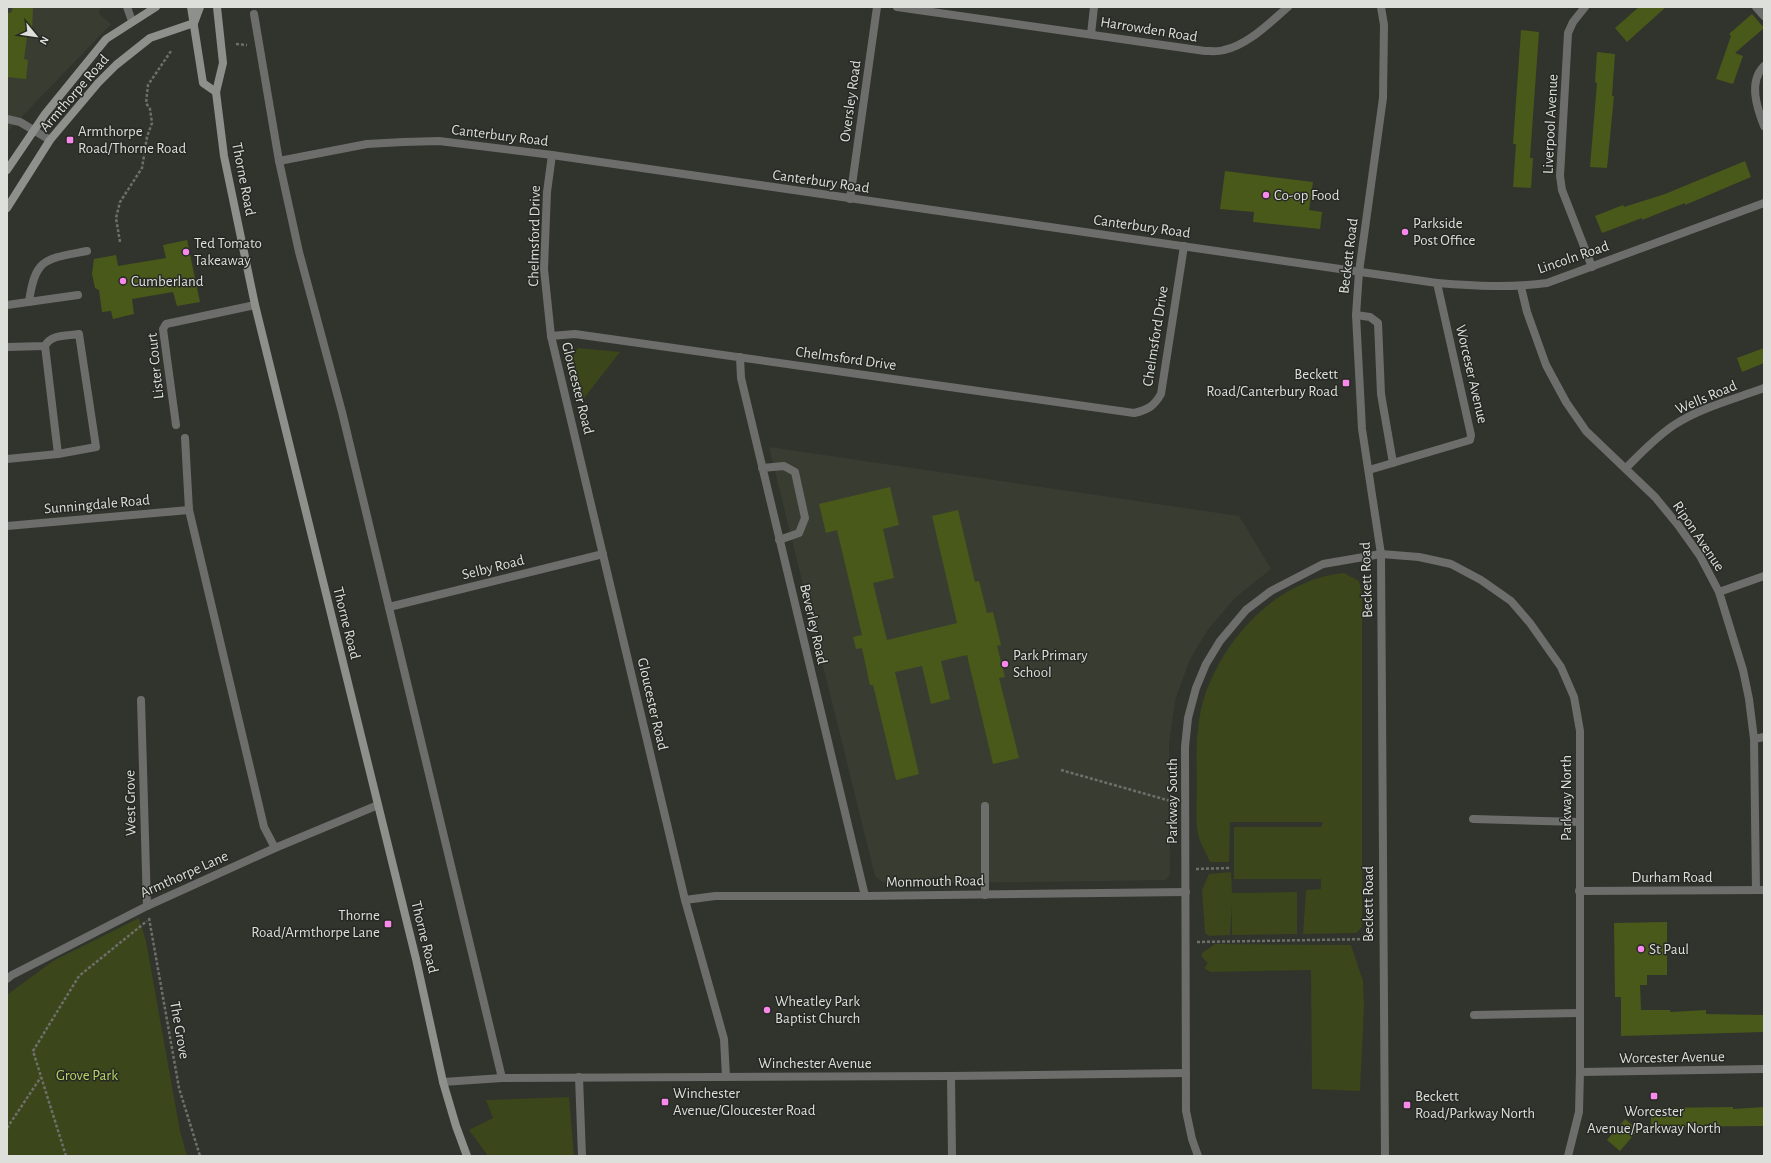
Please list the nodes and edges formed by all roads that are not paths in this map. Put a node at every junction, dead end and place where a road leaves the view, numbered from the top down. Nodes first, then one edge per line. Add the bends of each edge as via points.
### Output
1 (127, 7) edge
2 (156, 7) edge
3 (191, 7) edge
4 (200, 7) edge
5 (217, 7) edge
6 (877, 7) edge
7 (897, 7) edge
8 (1094, 7) edge
9 (1288, 7) edge
10 (1381, 7) edge
11 (1585, 7) edge
12 (1756, 7) edge
13 (254, 14) dead end
14 (1764, 16) edge
15 (132, 21) junction
16 (194, 22) junction
17 (1091, 34) junction
18 (1764, 66) edge
19 (216, 92) junction
20 (7, 119) edge
21 (1764, 126) edge
22 (34, 130) junction
23 (50, 140) junction
24 (552, 155) junction
25 (279, 161) junction
26 (7, 170) edge
27 (850, 199) junction
28 (1764, 203) edge
29 (7, 208) edge
30 (1184, 246) junction
31 (87, 251) dead end
32 (1592, 267) junction
33 (1359, 272) junction
34 (1437, 283) junction
35 (1521, 287) junction
36 (78, 295) dead end
37 (29, 302) junction
38 (7, 305) edge
39 (255, 305) junction
40 (1356, 315) junction
41 (551, 336) junction
42 (45, 346) junction
43 (7, 347) edge
44 (740, 357) junction
45 (1764, 388) edge
46 (176, 425) dead end
47 (185, 438) dead end
48 (58, 454) junction
49 (7, 459) edge
50 (1393, 463) junction
51 (762, 468) junction
52 (1626, 468) junction
53 (1370, 470) junction
54 (189, 510) junction
55 (7, 526) edge
56 (780, 540) junction
57 (604, 554) junction
58 (1381, 554) junction
59 (1764, 576) edge
60 (1719, 592) junction
61 (389, 607) junction
62 (141, 700) dead end
63 (1764, 737) edge
64 (1754, 739) junction
65 (378, 805) junction
66 (985, 806) dead end
67 (1473, 819) dead end
68 (1580, 822) junction
69 (275, 848) junction
70 (1760, 890) edge
71 (1579, 891) junction
72 (1186, 892) junction
73 (985, 895) junction
74 (865, 896) junction
75 (685, 900) junction
76 (147, 906) junction
77 (7, 979) edge
78 (1579, 1013) junction
79 (1474, 1015) dead end
80 (1764, 1069) edge
81 (1580, 1072) junction
82 (1186, 1073) junction
83 (951, 1076) junction
84 (579, 1077) junction
85 (726, 1077) junction
86 (502, 1078) junction
87 (443, 1082) junction
88 (467, 1156) edge
89 (582, 1156) edge
90 (952, 1156) edge
91 (1198, 1156) edge
92 (1385, 1156) edge
93 (1568, 1156) edge

1 - 15 street
2 - 15 street, Armthorpe Road
3 - 16 street
4 - 16 street
5 - 19 street, Thorne Road via 223,63
6 - 27 street, Oversley Road
7 - 17 street, Harrowden Road
8 - 17 street
9 - 17 street, Harrowden Road via 1256,34 1224,50 1205,51
10 - 33 street, Beckett Road via 1384,25 1384,98
11 - 32 street, Liverpool Avenue via 1568,33 1560,176 1562,190
12 - 14 street
13 - 25 street
15 - 22 street, Armthorpe Road via 106,40
16 - 19 street via 203,83
16 - 23 street, Armthorpe Road via 150,38 134,50 98,83
18 - 21 street via 1756,82 1755,95 1756,107
19 - 39 street, Thorne Road via 224,156
20 - 22 street via 20,122
22 - 23 street
22 - 26 street, Armthorpe Road
23 - 29 street, Armthorpe Road
24 - 25 street, Canterbury Road via 439,141 367,144
24 - 27 street, Canterbury Road
24 - 41 street, Chelmsford Drive via 547,192 544,268
25 - 61 street via 298,252 342,412
27 - 30 street, Canterbury Road
28 - 32 street, Lincoln Road
30 - 33 street, Canterbury Road
30 - 44 street, Chelmsford Drive via 1161,394 1155,404 1145,411 1134,414
31 - 37 street via 57,256 37,269 32,280
32 - 35 street, Lincoln Road via 1548,283
33 - 34 street, Lincoln Road
33 - 40 street, Beckett Road
34 - 35 street, Lincoln Road
34 - 50 street, Worceser Avenue via 1471,435 1470,440
35 - 52 street, Ripon Avenue via 1546,365 1566,402 1586,431
36 - 37 street
37 - 38 street
39 - 46 street, Lister Court via 166,324 163,330
39 - 65 street, Thorne Road
40 - 50 street via 1370,317 1378,323 1381,394
40 - 53 street, Beckett Road via 1362,429
41 - 44 street, Chelmsford Drive via 575,334
41 - 57 street, Gloucester Road
42 - 43 street
42 - 48 street
42 - 48 street via 52,338 79,334 96,447
44 - 51 street, Beverley Road via 741,378
45 - 52 street, Wells Road via 1696,413 1675,425 1656,439
47 - 54 street
48 - 49 street
50 - 53 street, Worceser Avenue
51 - 56 street, Beverley Road
51 - 56 street via 784,466 795,472 805,518 798,533
52 - 60 street, Ripon Avenue via 1678,525 1700,556
53 - 58 street, Beckett Road
54 - 55 street, Sunningdale Road
54 - 69 street via 264,827
56 - 74 street, Beverley Road
57 - 61 street, Selby Road
57 - 75 street, Gloucester Road
58 - 68 street, Parkway North via 1419,557 1451,564 1482,580 1511,601 1530,623 1561,667 1574,697 1580,731
58 - 72 street, Parkway South via 1323,564 1295,577 1246,610 1220,641 1196,688 1188,718 1185,746
58 - 92 street, Beckett Road
59 - 60 street
60 - 64 street, Ripon Avenue via 1744,670
61 - 86 street
62 - 76 street, West Grove
63 - 64 street
64 - 70 street, Ripon Avenue
65 - 69 street, Armthorpe Lane
65 - 87 street, Thorne Road
66 - 73 street
67 - 68 street
68 - 71 street, Parkway North
69 - 76 street, Armthorpe Lane
70 - 71 street, Durham Road
71 - 78 street, Parkway North
72 - 73 street, Monmouth Road
72 - 82 street, Parkway South
73 - 74 street, Monmouth Road
74 - 75 street, Monmouth Road via 715,896
75 - 85 street, Gloucester Road via 724,1039
76 - 77 street, Armthorpe Lane
78 - 79 street
78 - 81 street, Parkway North
80 - 81 street, Worcester Avenue
81 - 93 street, Parkway North via 1579,1112
82 - 83 street, Winchester Avenue
82 - 91 street, Parkway South via 1186,1111
83 - 85 street, Winchester Avenue
83 - 90 street
84 - 85 street, Winchester Avenue
84 - 86 street, Winchester Avenue
84 - 89 street
86 - 87 street, Winchester Avenue
87 - 88 street, Thorne Road

